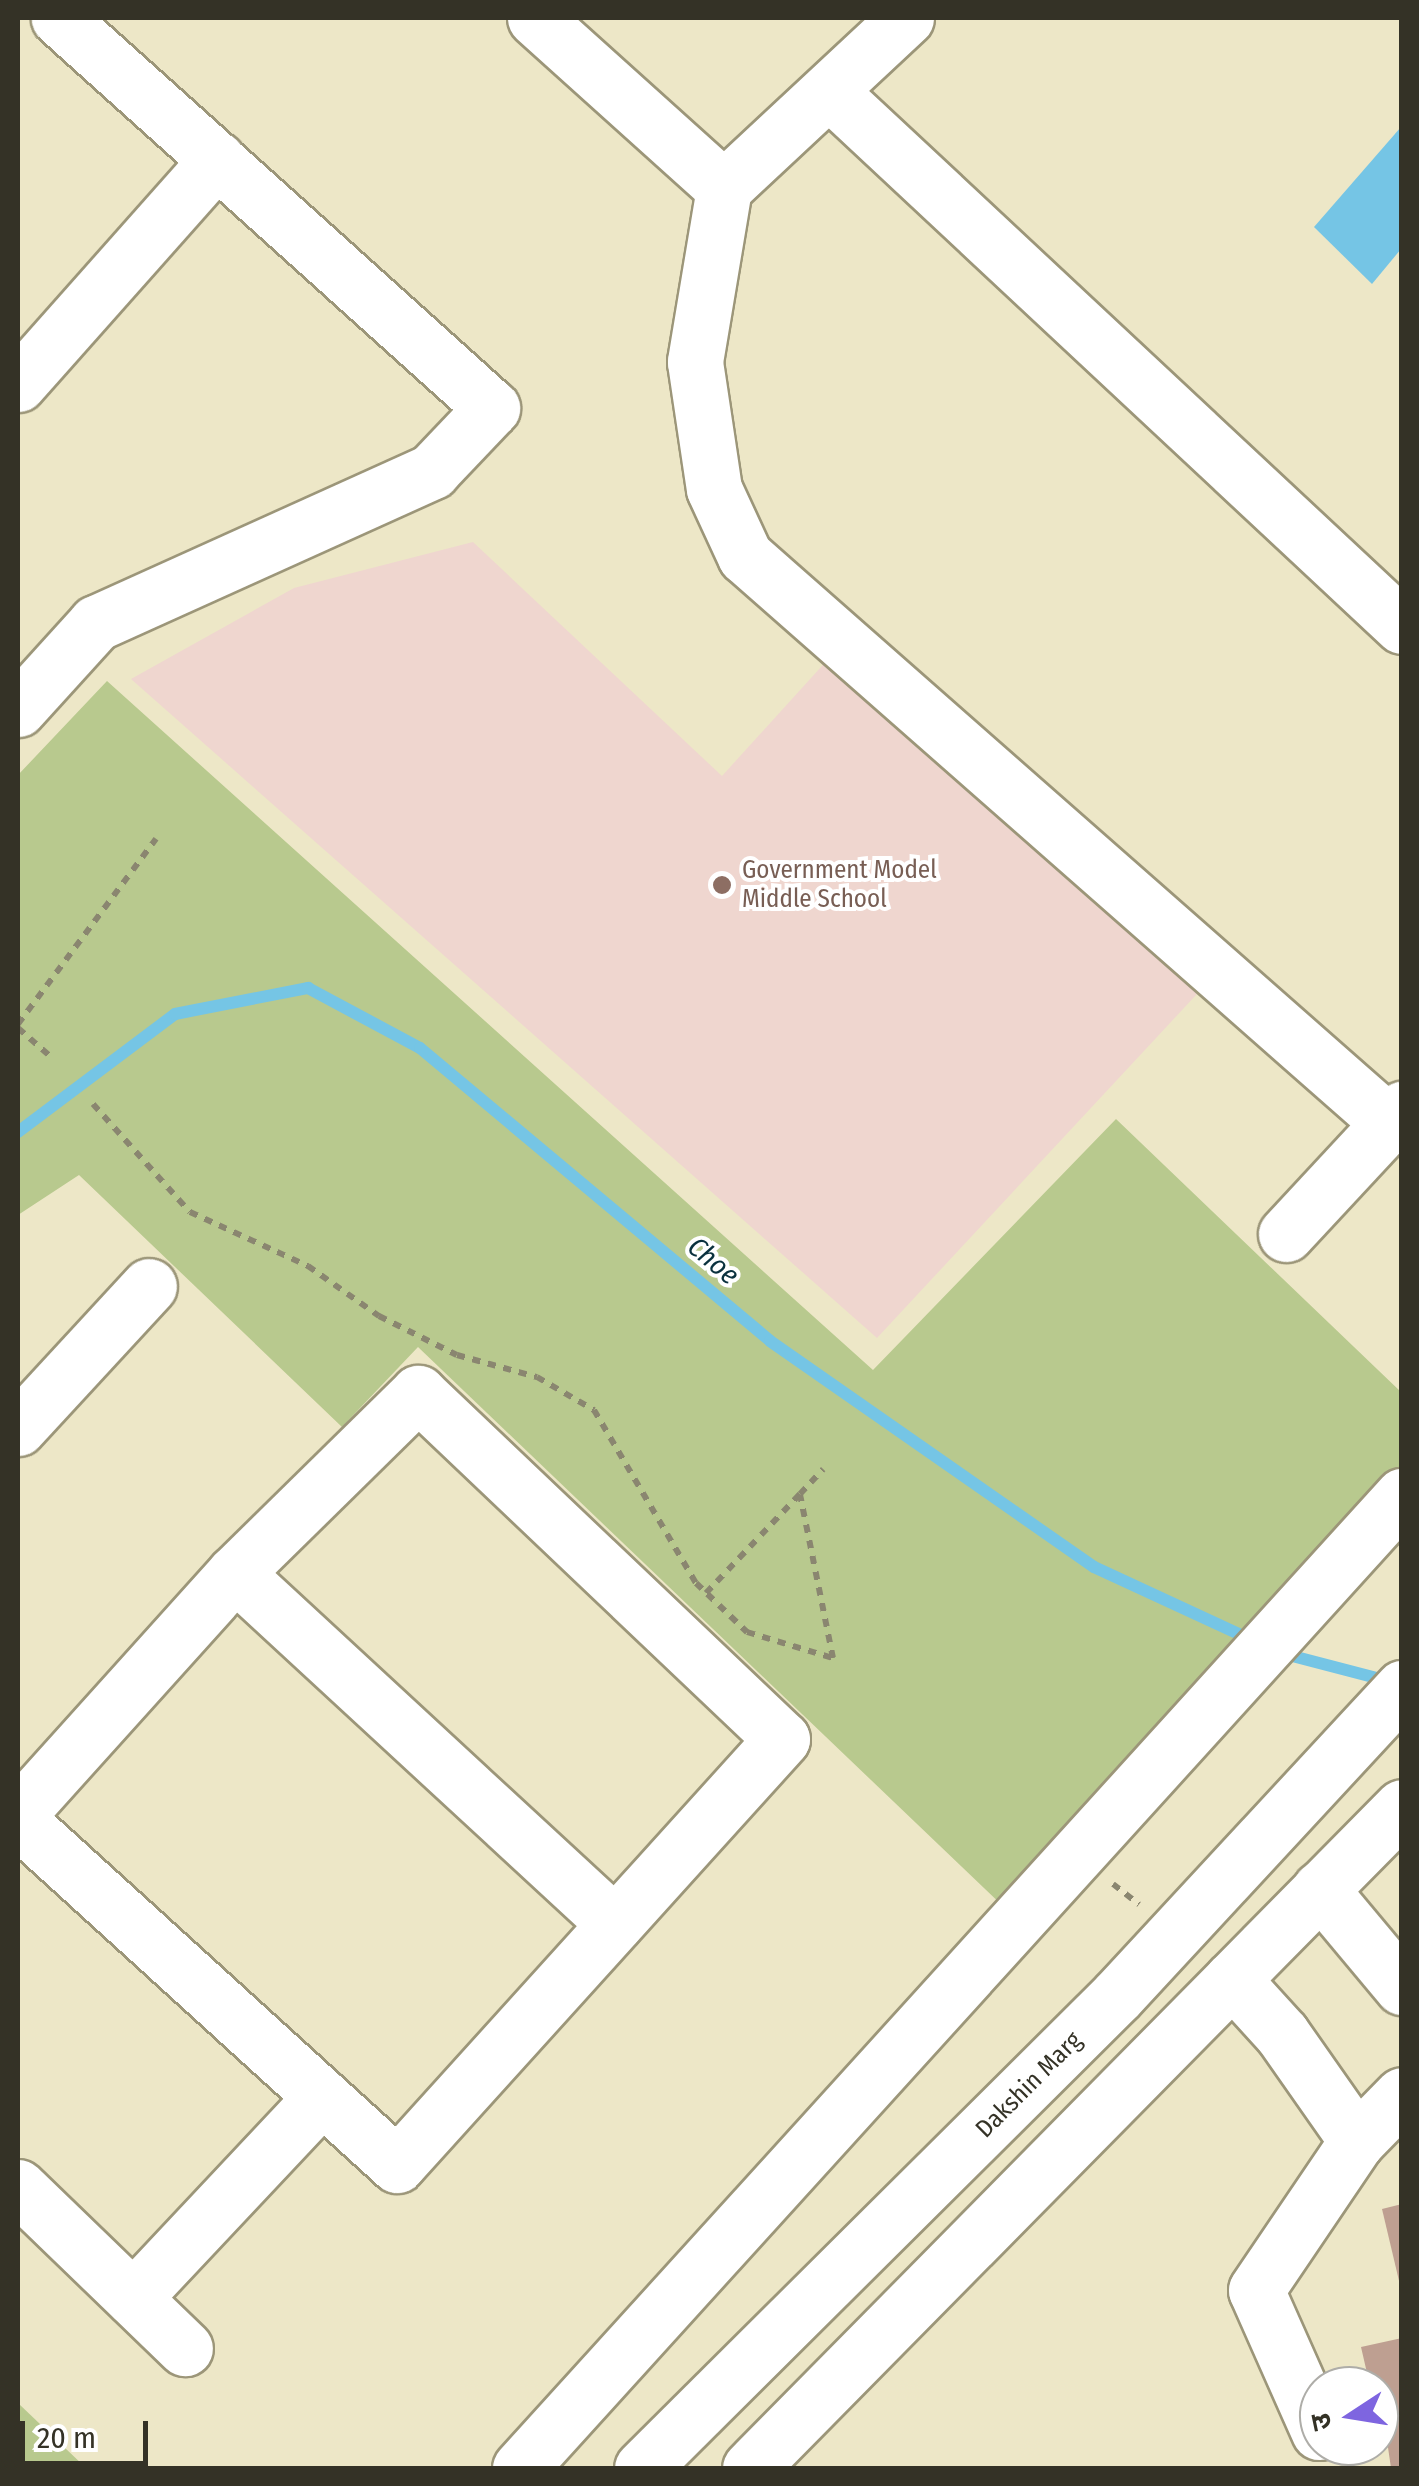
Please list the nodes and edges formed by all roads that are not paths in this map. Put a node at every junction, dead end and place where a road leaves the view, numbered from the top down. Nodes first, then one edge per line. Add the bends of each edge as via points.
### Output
1 (59, 18) edge
2 (535, 18) edge
3 (906, 18) edge
4 (829, 91) junction
5 (217, 160) junction
6 (724, 188) junction
7 (18, 384) edge
8 (1402, 626) edge
9 (18, 709) edge
10 (1395, 1116) edge
11 (1286, 1234) dead end
12 (149, 1286) dead end
13 (18, 1428) edge
14 (1402, 1496) edge
15 (235, 1573) junction
16 (1402, 1688) edge
17 (1402, 1807) edge
18 (18, 1817) edge
19 (1320, 1889) junction
20 (615, 1924) junction
21 (1232, 1978) junction
22 (1402, 1987) edge
23 (1402, 2095) edge
24 (322, 2097) junction
25 (1356, 2141) junction
26 (18, 2188) edge
27 (133, 2298) junction
28 (185, 2348) dead end
29 (1299, 2387) edge
30 (520, 2468) edge
31 (642, 2468) edge
32 (750, 2468) edge

1 - 5 street
2 - 6 street
3 - 4 street
4 - 6 street
4 - 8 street
5 - 7 street
5 - 9 street via 492,408 432,470 96,623
6 - 10 street via 695,362 714,489 744,556
10 - 11 street
12 - 13 street
14 - 30 street
15 - 18 street
15 - 20 street
15 - 20 street via 418,1393 782,1739
16 - 31 street, Dakshin Marg via 1117,1996
17 - 19 street
18 - 24 street
19 - 21 street
19 - 22 street
20 - 24 street via 397,2166
21 - 25 street via 1282,2034
21 - 32 street
23 - 25 street
24 - 27 street
25 - 29 street via 1256,2290
26 - 27 street
27 - 28 street

